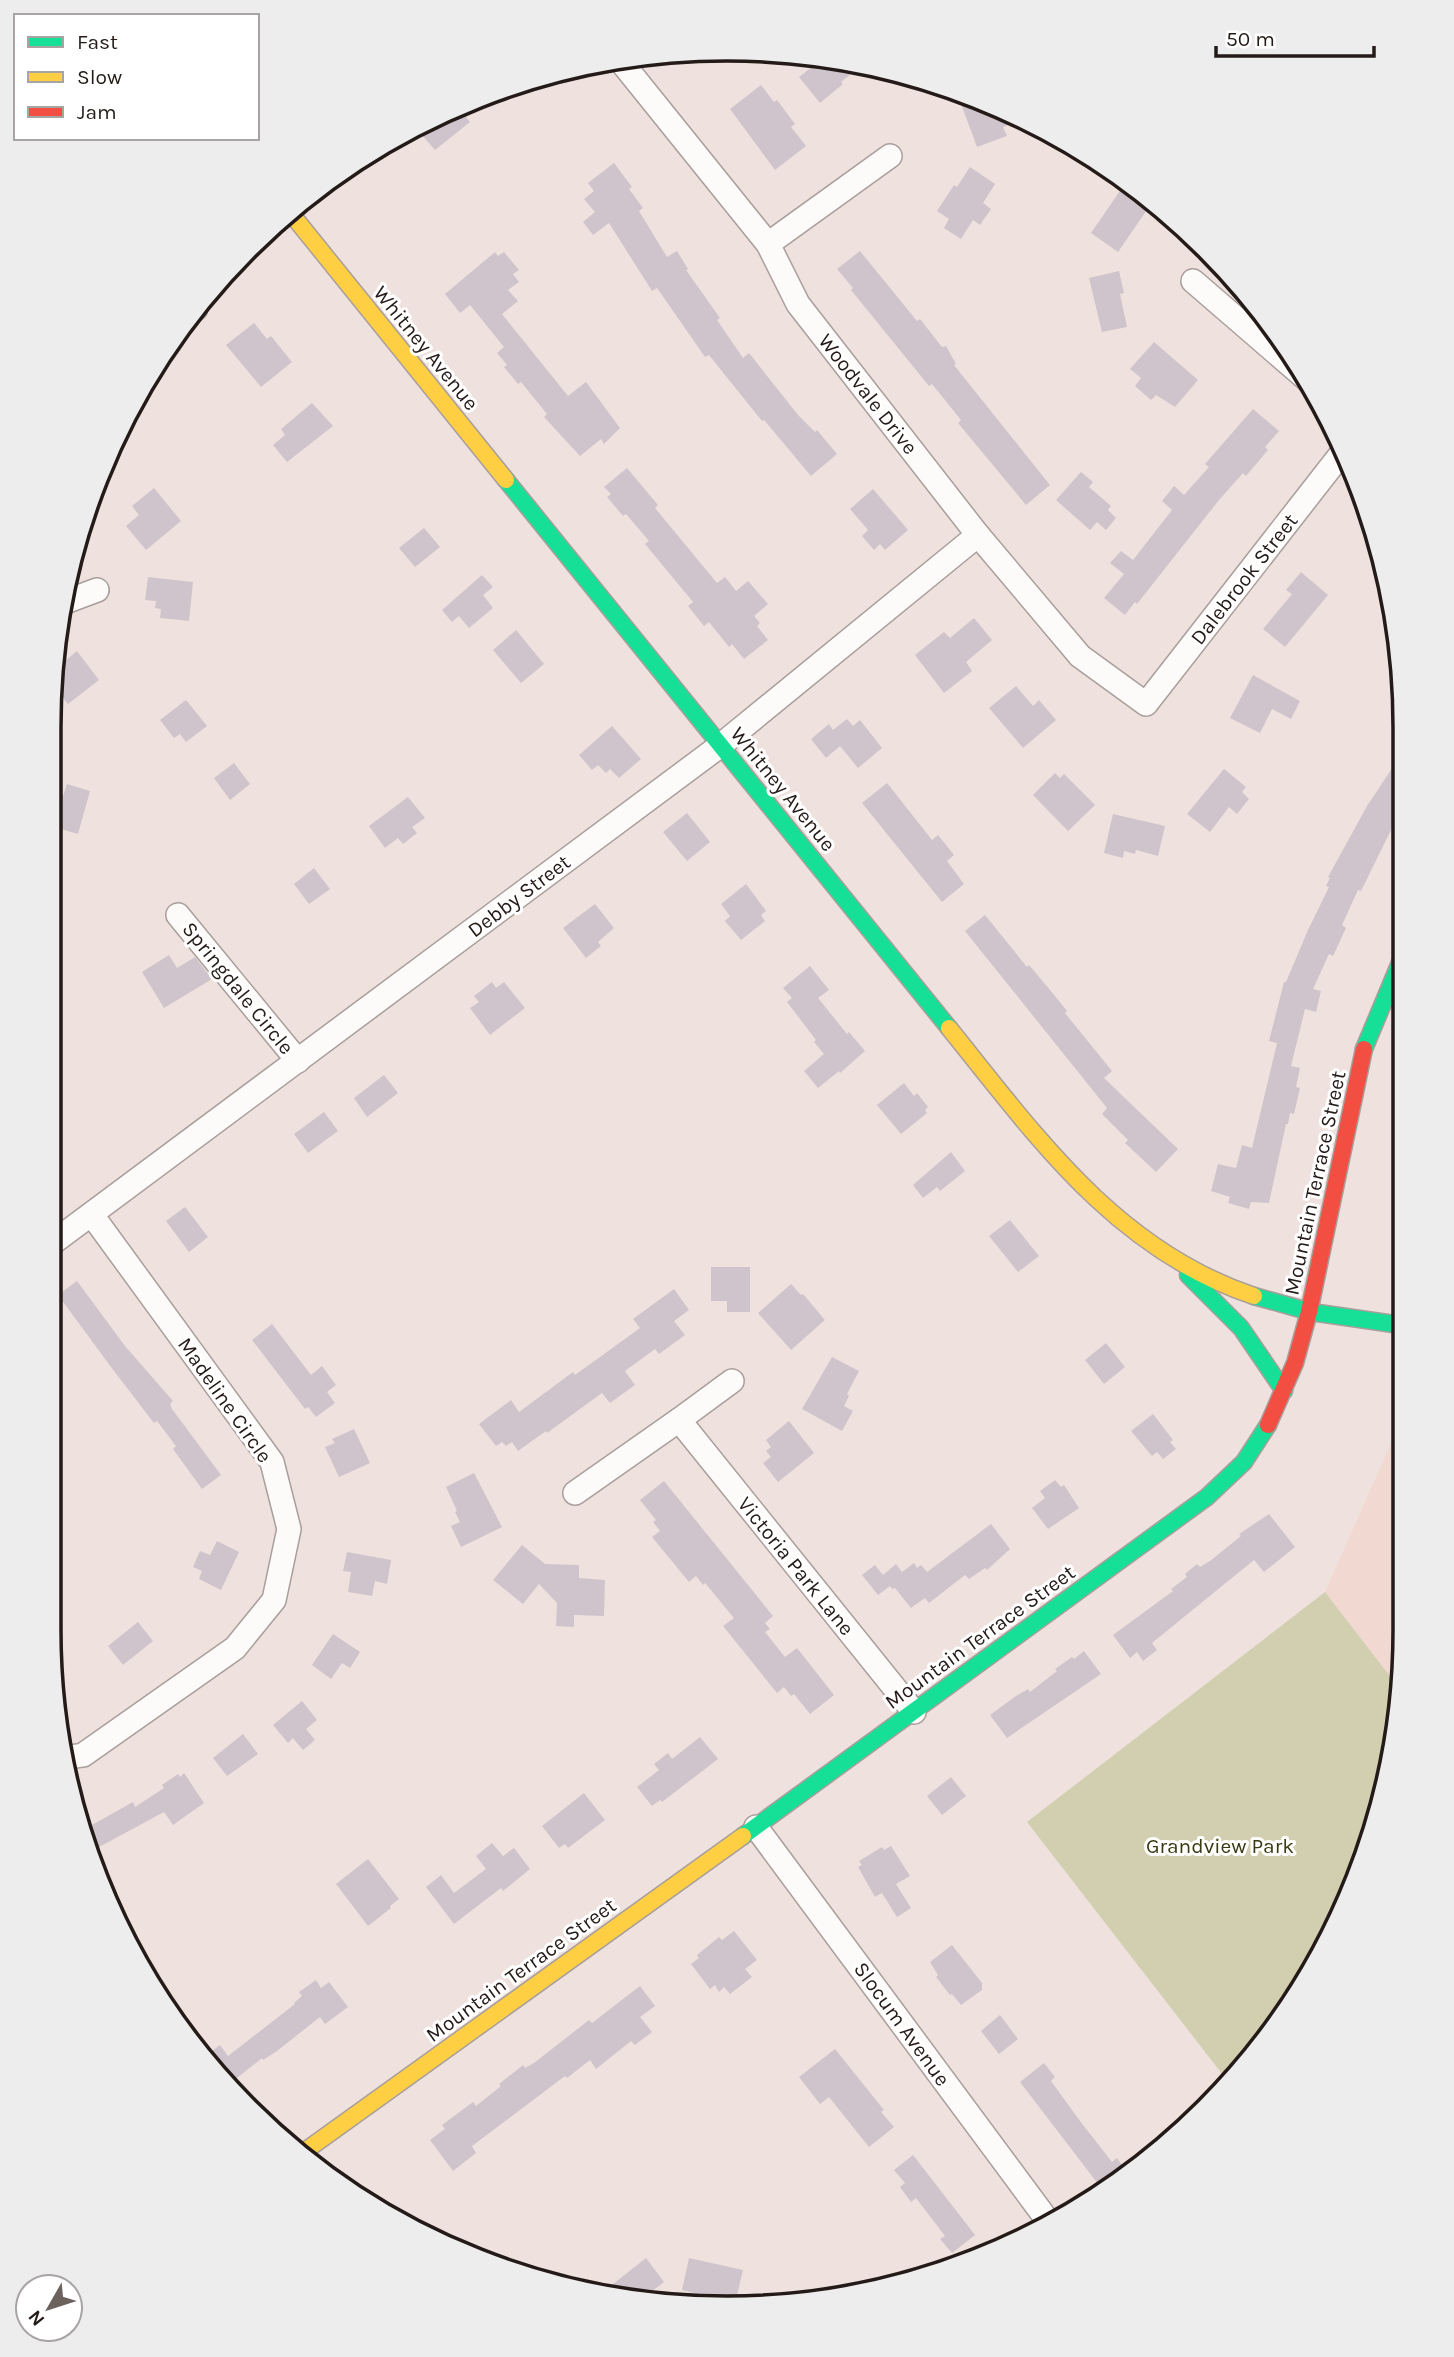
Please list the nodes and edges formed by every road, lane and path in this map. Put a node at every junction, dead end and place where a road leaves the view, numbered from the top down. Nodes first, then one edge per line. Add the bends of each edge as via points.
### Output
1 (626, 69) edge
2 (890, 156) dead end
3 (296, 220) edge
4 (768, 244) junction
5 (1193, 281) dead end
6 (1281, 357) edge
7 (1336, 460) edge
8 (978, 535) junction
9 (97, 590) dead end
10 (74, 599) edge
11 (1146, 704) joint
12 (721, 745) junction
13 (178, 915) dead end
14 (1393, 978) edge
15 (298, 1062) junction
16 (92, 1215) junction
17 (61, 1237) edge
18 (1164, 1252) junction
19 (1309, 1312) junction
20 (1393, 1324) edge
21 (732, 1381) dead end
22 (1284, 1391) junction
23 (679, 1420) junction
24 (575, 1493) dead end
25 (914, 1712) junction
26 (74, 1757) edge
27 (756, 1826) junction
28 (309, 2148) edge
29 (1044, 2215) edge

1 - 4 street, Woodvale Drive
2 - 4 street
3 - 12 main road, Whitney Avenue
4 - 8 street, Woodvale Drive via 798,304
5 - 6 street
7 - 11 street, Dalebrook Street
8 - 11 street, Woodvale Drive via 1080,656
8 - 12 street, Debby Street
9 - 10 street
12 - 15 street, Debby Street
12 - 18 main road, Whitney Avenue via 1019,1115 1078,1182
13 - 15 street, Springdale Circle
14 - 19 main road, Mountain Terrace Street via 1366,1040
15 - 16 street, Debby Street
16 - 17 street, Debby Street
16 - 26 street, Madeline Circle via 272,1462 289,1528 274,1600 235,1648
18 - 19 main road, Whitney Avenue via 1255,1297
18 - 22 main road via 1241,1328
19 - 20 main road, Whitney Avenue
19 - 22 main road, Mountain Terrace Street
21 - 23 street
22 - 25 main road, Mountain Terrace Street via 1273,1418 1244,1462 1207,1497
23 - 24 street
23 - 25 street, Victoria Park Lane
25 - 27 main road, Mountain Terrace Street
27 - 28 main road, Mountain Terrace Street
27 - 29 street, Slocum Avenue

